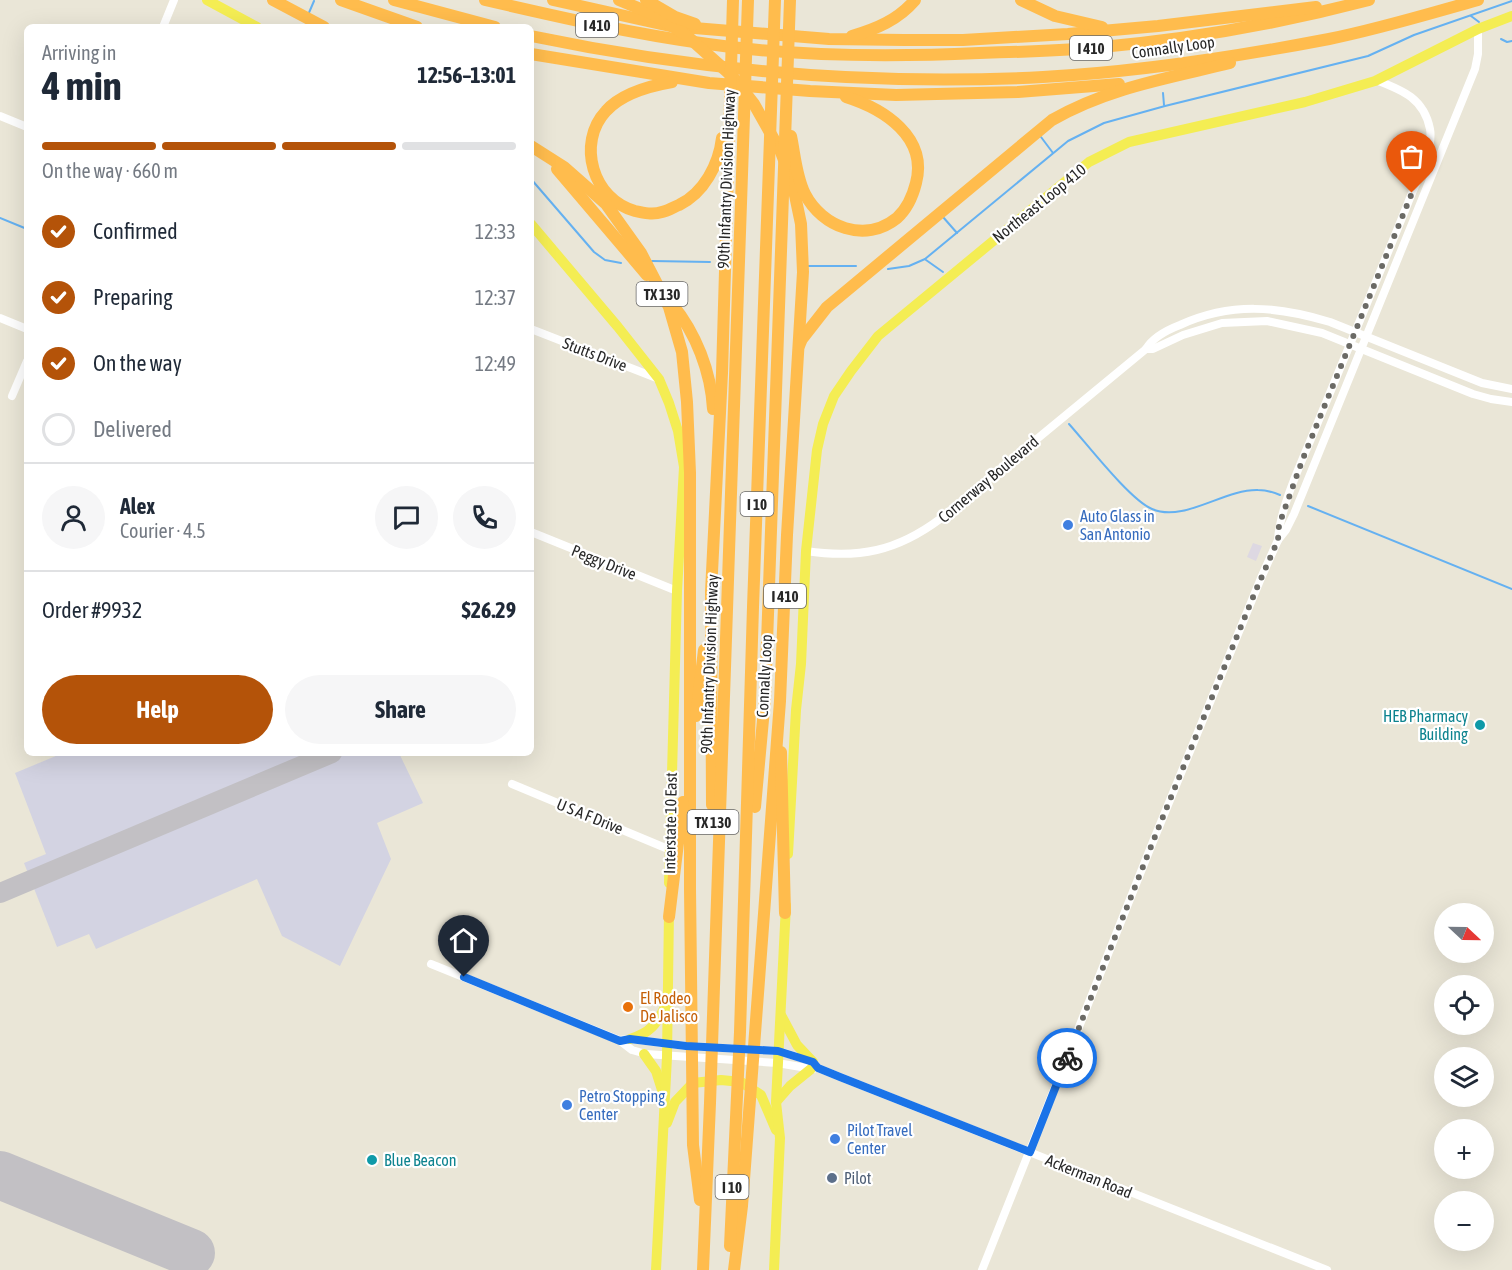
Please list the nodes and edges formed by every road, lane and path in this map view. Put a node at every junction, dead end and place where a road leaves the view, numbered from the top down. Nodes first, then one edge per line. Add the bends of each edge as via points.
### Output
1 (174, 0) edge
2 (207, 0) edge
3 (273, 0) edge
4 (341, 0) edge
5 (394, 0) edge
6 (485, 0) edge
7 (553, 0) edge
8 (619, 0) edge
9 (646, 0) edge
10 (733, 0) edge
11 (748, 0) edge
12 (775, 0) edge
13 (792, 0) edge
14 (915, 0) edge
15 (1021, 0) edge
16 (1368, 0) edge
17 (1478, 0) edge
18 (382, 15) junction
19 (1512, 16) edge
20 (164, 24) edge
21 (251, 24) edge
22 (318, 24) edge
23 (408, 24) edge
24 (415, 24) edge
25 (484, 24) edge
26 (1478, 29) junction
27 (713, 30) junction
28 (1121, 30) junction
29 (534, 37) edge
30 (829, 39) junction
31 (1329, 39) junction
32 (534, 55) edge
33 (1165, 79) junction
34 (1376, 80) junction
35 (689, 81) junction
36 (828, 92) junction
37 (729, 98) junction
38 (786, 110) junction
39 (0, 116) edge
40 (24, 126) edge
41 (1431, 141) junction
42 (534, 143) edge
43 (1444, 145) junction
44 (534, 149) edge
45 (534, 228) edge
46 (0, 318) edge
47 (24, 328) edge
48 (534, 330) edge
49 (1355, 333) junction
50 (1367, 338) junction
51 (1349, 346) junction
52 (1146, 349) junction
53 (1362, 351) junction
54 (24, 368) edge
55 (658, 379) junction
56 (1512, 389) edge
57 (12, 396) dead end
58 (1512, 402) edge
59 (775, 421) junction
60 (716, 483) junction
61 (534, 533) edge
62 (1278, 540) junction
63 (806, 551) junction
64 (770, 572) junction
65 (678, 591) junction
66 (711, 592) junction
67 (512, 784) dead end
68 (668, 849) junction
69 (785, 913) junction
70 (669, 917) junction
71 (715, 932) junction
72 (743, 945) junction
73 (431, 964) dead end
74 (667, 1002) junction
75 (780, 1014) junction
76 (625, 1040) junction
77 (668, 1044) junction
78 (778, 1051) junction
79 (644, 1054) junction
80 (667, 1057) junction
81 (777, 1063) junction
82 (814, 1066) junction
83 (664, 1102) junction
84 (776, 1102) junction
85 (662, 1133) junction
86 (780, 1138) junction
87 (1030, 1152) junction
88 (704, 1233) junction
89 (656, 1270) edge
90 (702, 1270) edge
91 (729, 1270) edge
92 (734, 1270) edge
93 (774, 1270) edge
94 (982, 1270) edge
95 (1327, 1270) edge

1 - 20 street
2 - 21 main road
3 - 22 highway
4 - 18 highway
5 - 25 highway
6 - 16 highway, Connally Loop / I 410 via 709,45 898,56 1091,48 1157,41 1302,17
7 - 27 highway via 670,26
8 - 92 highway, Connally Loop / I 410 via 655,15 686,35 733,77 754,104 781,152 801,224 803,272 780,700
9 - 27 highway via 675,17
10 - 37 highway
11 - 71 highway, 90th Infantry Division Highway / I 10
12 - 72 highway, I 10
13 - 38 highway, TX 130
14 - 30 highway via 902,14 883,25
15 - 28 highway via 1055,16
16 - 28 highway
17 - 31 highway, Connally Loop / I 410
18 - 23 highway
18 - 24 highway
19 - 26 main road, Northeast Loop 410
26 - 34 main road, Northeast Loop 410
26 - 43 street via 1475,69
27 - 30 highway
28 - 30 highway via 963,40
29 - 31 highway, Connally Loop / I 410 via 710,66 810,75 947,80 1044,77 1185,63
31 - 33 highway
32 - 35 highway
33 - 36 highway via 1018,92
33 - 59 highway via 1115,91 1052,120 827,307 802,339 779,398
34 - 41 street via 1405,91 1420,106
34 - 63 main road, Northeast Loop 410 via 1305,102 1129,142 1089,162 1044,198 878,336 850,371 823,424
35 - 36 highway
35 - 37 highway via 644,87 614,103 598,121 591,144 594,175 606,194 624,207 655,213 693,196 708,179 721,150
36 - 38 highway via 860,102 897,123 916,151 918,169 913,194 898,217 887,224 852,231 826,220 815,209 804,193
37 - 60 highway
38 - 59 highway, TX 130
39 - 40 street
41 - 43 street
41 - 49 street
42 - 60 highway, TX 130 via 675,308 698,344 712,393
43 - 50 street
44 - 88 highway via 564,167 606,204 641,253 669,307 682,352 690,473 693,1145
45 - 55 main road
46 - 47 street
48 - 55 street, Stutts Drive
49 - 50 street, Cornerway Boulevard
49 - 51 street
49 - 52 street, Cornerway Boulevard via 1298,313 1240,309 1174,327 1151,341
50 - 53 street
50 - 56 street, Cornerway Boulevard via 1482,383
51 - 52 street, Cornerway Boulevard via 1322,333 1288,324 1241,321 1203,328
51 - 53 street, Cornerway Boulevard
51 - 62 street via 1302,461 1279,525
52 - 63 street, Cornerway Boulevard via 916,536 870,552 833,555
53 - 58 street, Cornerway Boulevard via 1473,394
53 - 62 street via 1294,514
54 - 57 street
55 - 65 main road, Interstate 10 East via 678,431 684,466
59 - 64 highway, TX 130
60 - 66 highway, TX 130
61 - 65 street, Peggy Drive
62 - 87 street
63 - 69 main road
64 - 69 highway via 776,618
64 - 72 highway, TX 130 via 765,698
65 - 68 main road, Interstate 10 East
66 - 70 highway
66 - 71 highway, TX 130
67 - 68 street, U S A F Drive
68 - 70 main road, Interstate 10 East
69 - 75 main road
70 - 74 main road, Interstate 10 East
71 - 88 highway, 90th Infantry Division Highway / I 10
72 - 91 highway, I 10
73 - 76 street, Ackerman Road
74 - 76 main road via 652,1030
74 - 77 main road, Interstate 10 East
75 - 78 main road
75 - 82 main road
76 - 77 street, Ackerman Road
76 - 79 street, Ackerman Road via 632,1050
77 - 78 street, Ackerman Road
77 - 80 main road, Interstate 10 East
78 - 81 main road
78 - 82 street, Ackerman Road
79 - 80 street, Ackerman Road
79 - 83 main road via 656,1071
80 - 81 street, Ackerman Road
80 - 83 main road, Interstate 10 East
81 - 82 street, Ackerman Road
81 - 84 main road
82 - 84 main road
82 - 87 street, Ackerman Road
83 - 85 main road, Interstate 10 East
84 - 86 main road
85 - 86 main road via 675,1102 693,1083 721,1080 741,1082 761,1095
85 - 89 main road, Interstate 10 East
86 - 93 main road
87 - 94 street
87 - 95 street, Ackerman Road
88 - 90 highway, 90th Infantry Division Highway / I 10

